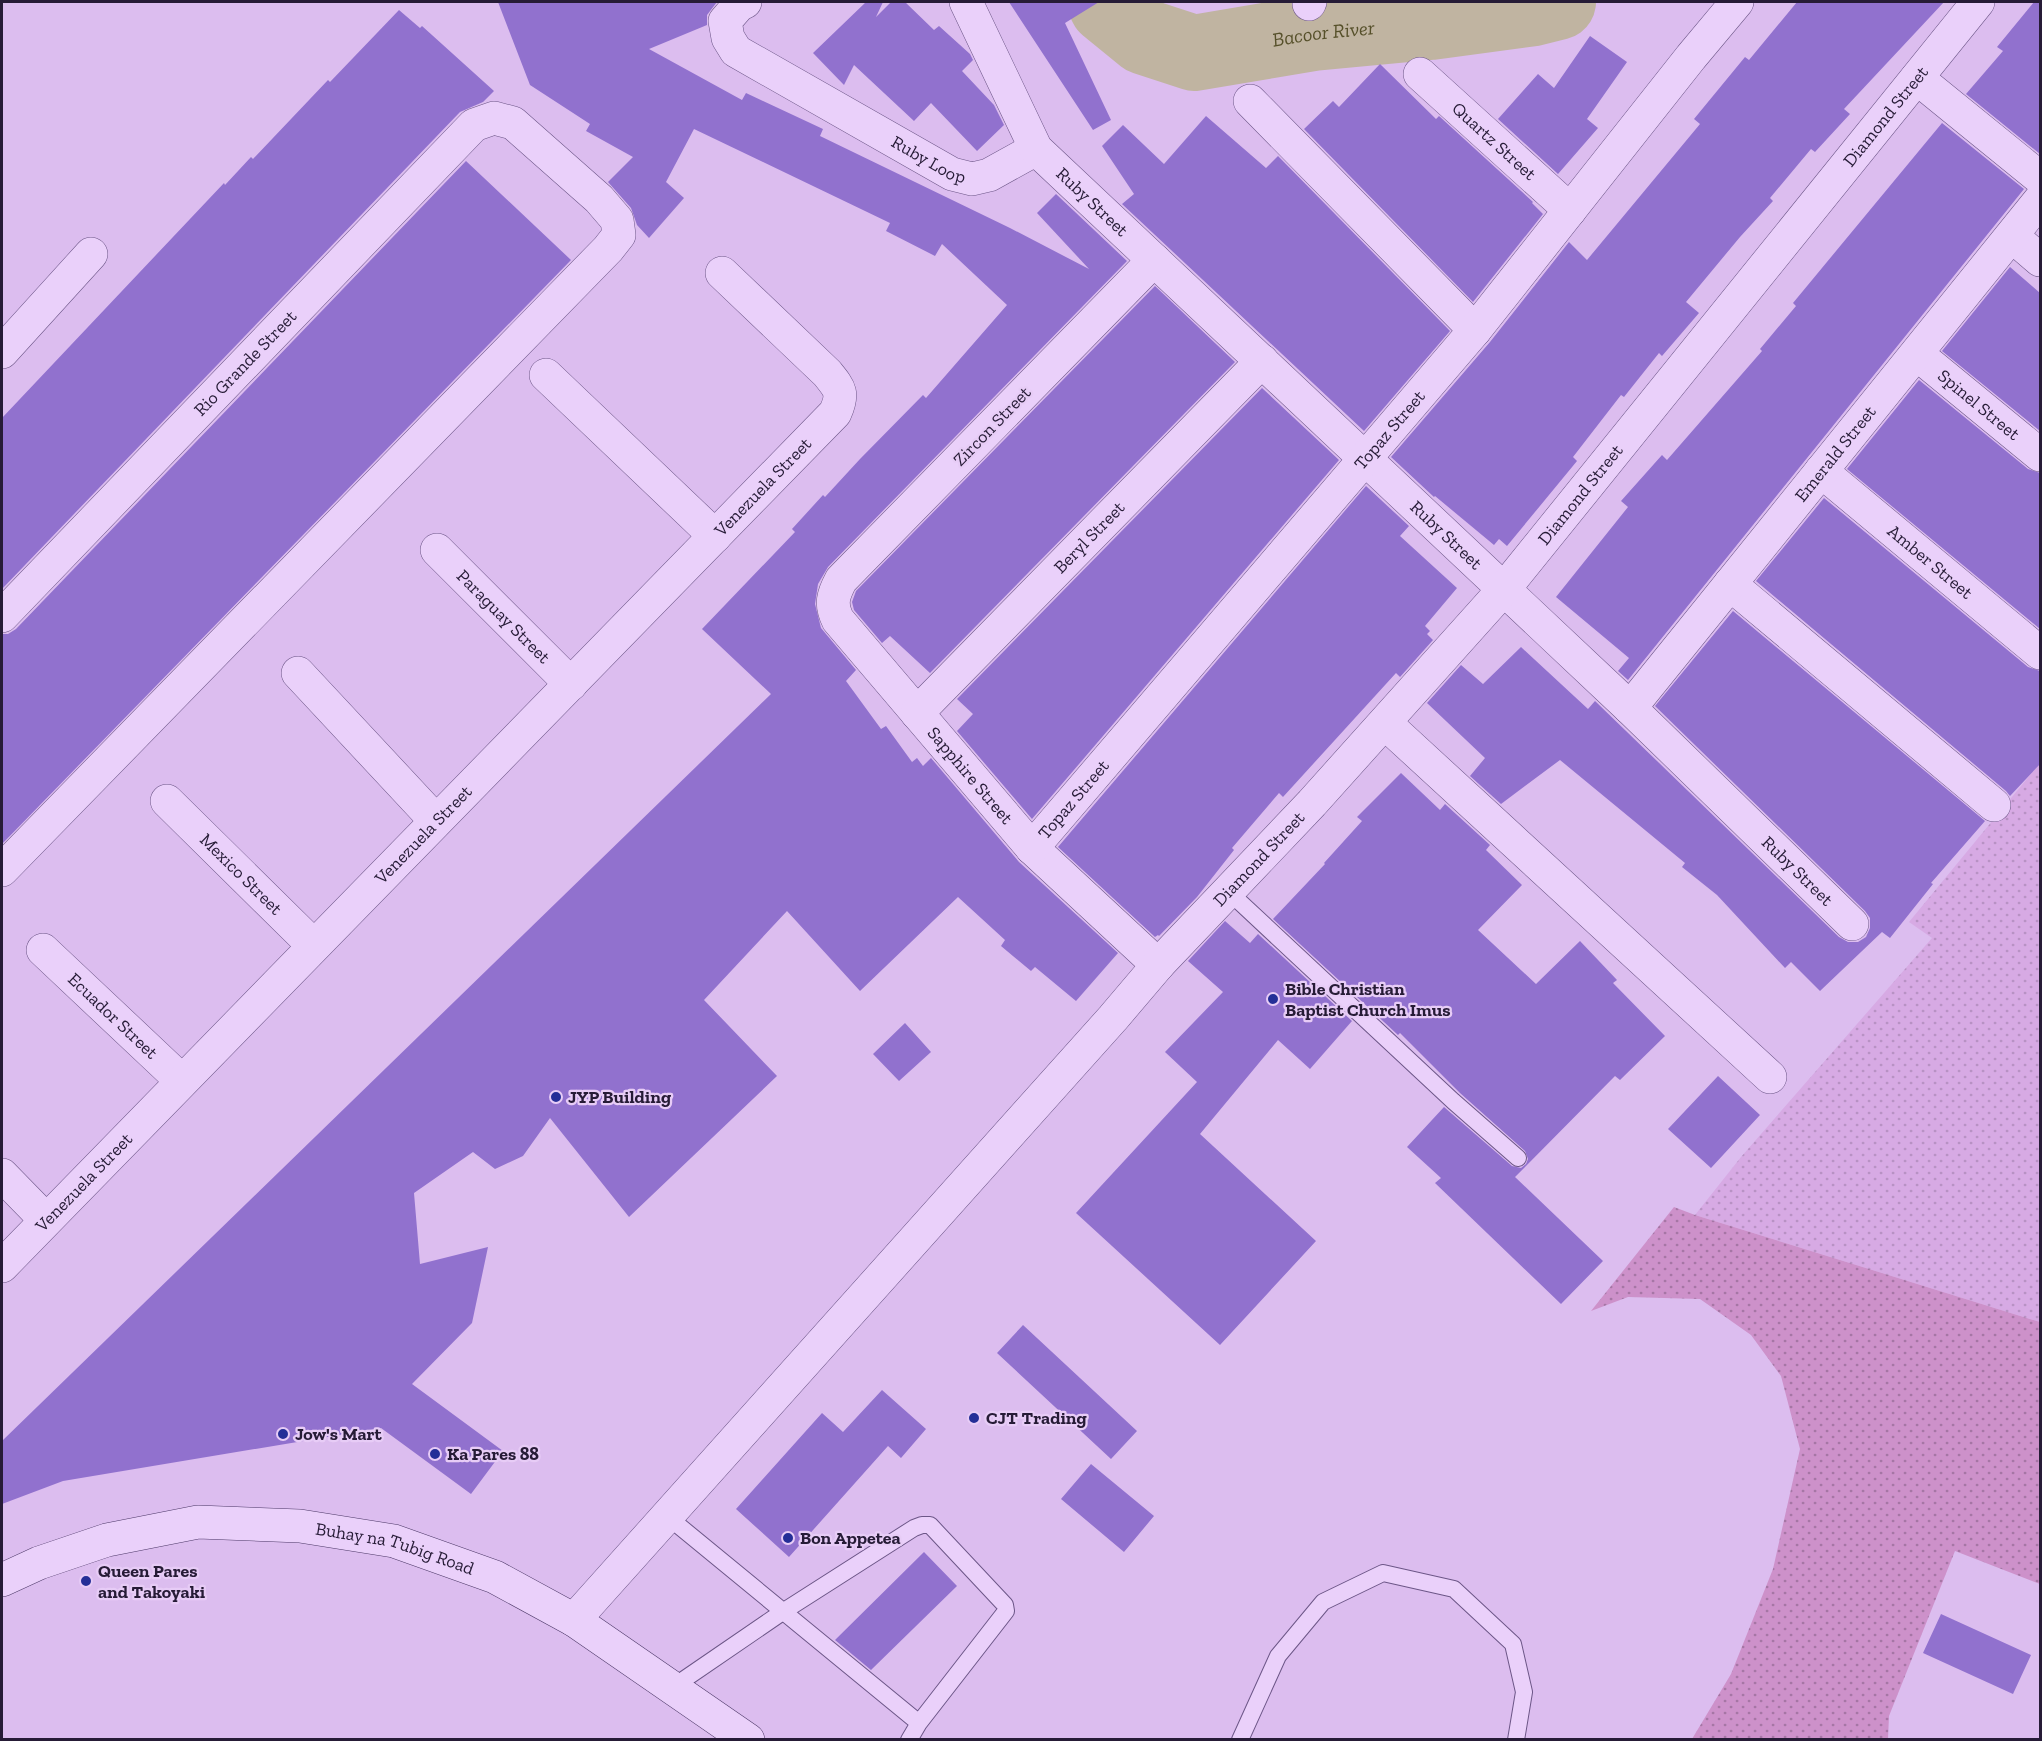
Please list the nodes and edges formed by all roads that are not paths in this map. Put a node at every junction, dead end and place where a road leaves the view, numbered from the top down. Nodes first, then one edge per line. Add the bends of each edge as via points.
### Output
1 (745, 2) edge
2 (966, 2) edge
3 (1737, 2) edge
4 (1978, 2) edge
5 (1420, 74) dead end
6 (1917, 78) junction
7 (1250, 101) dead end
8 (1036, 149) junction
9 (2040, 178) edge
10 (2040, 200) edge
11 (1570, 210) junction
12 (2012, 236) junction
13 (91, 254) dead end
14 (1154, 260) junction
15 (2040, 260) edge
16 (722, 273) dead end
17 (1475, 330) junction
18 (2, 352) edge
19 (1917, 354) junction
20 (1262, 361) junction
21 (546, 375) dead end
22 (2040, 455) edge
23 (1366, 459) junction
24 (1821, 471) junction
25 (715, 537) junction
26 (437, 550) dead end
27 (1730, 584) junction
28 (1504, 589) junction
29 (833, 595) joint
30 (2, 616) edge
31 (2040, 652) edge
32 (298, 673) dead end
33 (570, 684) junction
34 (1630, 708) junction
35 (917, 713) junction
36 (1385, 723) junction
37 (167, 801) dead end
38 (1994, 805) dead end
39 (436, 821) junction
40 (1032, 848) junction
41 (2, 870) edge
42 (1228, 891) junction
43 (1852, 924) dead end
44 (314, 946) junction
45 (43, 950) dead end
46 (1158, 965) junction
47 (1770, 1077) dead end
48 (182, 1081) junction
49 (1518, 1158) dead end
50 (2, 1175) edge
51 (46, 1220) junction
52 (2, 1266) edge
53 (667, 1516) junction
54 (2, 1580) edge
55 (784, 1611) junction
56 (574, 1620) junction
57 (673, 1688) junction
58 (919, 1723) junction
59 (748, 1740) edge
60 (909, 1740) edge
61 (1240, 1740) edge
62 (1516, 1740) edge

1 - 8 street, Ruby Loop via 725,21 728,38 736,51 952,174 972,179 989,176
2 - 8 street
3 - 11 street, Topaz Street
4 - 6 street, Diamond Street
5 - 11 street, Quartz Street
6 - 9 street
6 - 28 street, Diamond Street
7 - 17 street
8 - 14 street, Ruby Street
10 - 12 street, Emerald Street
11 - 17 street, Topaz Street
12 - 15 street
12 - 19 street, Emerald Street
13 - 18 street
14 - 20 street, Ruby Street
14 - 29 street, Zircon Street via 854,566
16 - 25 street, Venezuela Street via 827,373 841,400 823,427
17 - 23 street, Topaz Street
19 - 22 street, Spinel Street
19 - 24 street, Emerald Street
20 - 23 street, Ruby Street
20 - 35 street, Beryl Street
21 - 25 street
23 - 28 street, Ruby Street
23 - 40 street, Topaz Street
24 - 27 street, Emerald Street
24 - 31 street, Amber Street
25 - 33 street, Venezuela Street
26 - 33 street, Paraguay Street
27 - 34 street, Emerald Street
27 - 38 street
28 - 34 street, Ruby Street
28 - 36 street, Diamond Street
29 - 35 street, Sapphire Street via 832,609 838,620
30 - 41 street, Rio Grande Street via 474,125 494,118 513,123 600,199 617,220 619,235 608,249
32 - 39 street
33 - 39 street, Venezuela Street
34 - 43 street, Ruby Street
35 - 40 street, Sapphire Street
36 - 42 street, Diamond Street
36 - 47 street
37 - 44 street, Mexico Street
39 - 44 street, Venezuela Street
40 - 46 street, Sapphire Street
42 - 46 street, Diamond Street
42 - 49 lane
44 - 48 street, Venezuela Street
45 - 48 street, Ecuador Street
46 - 53 street, Diamond Street
48 - 51 street, Venezuela Street
50 - 51 street
51 - 52 street, Venezuela Street
53 - 55 lane
53 - 56 street, Diamond Street
54 - 56 street, Buhay na Tubig Road via 107,1540 198,1522 300,1526 394,1541 495,1577
55 - 57 lane
55 - 58 lane
55 - 58 lane via 914,1528 930,1525 1005,1605 1005,1611
56 - 57 street, Buhay na Tubig Road
57 - 59 street, Buhay na Tubig Road
58 - 60 lane
61 - 62 lane via 1278,1656 1323,1602 1383,1573 1455,1589 1513,1644 1524,1692

